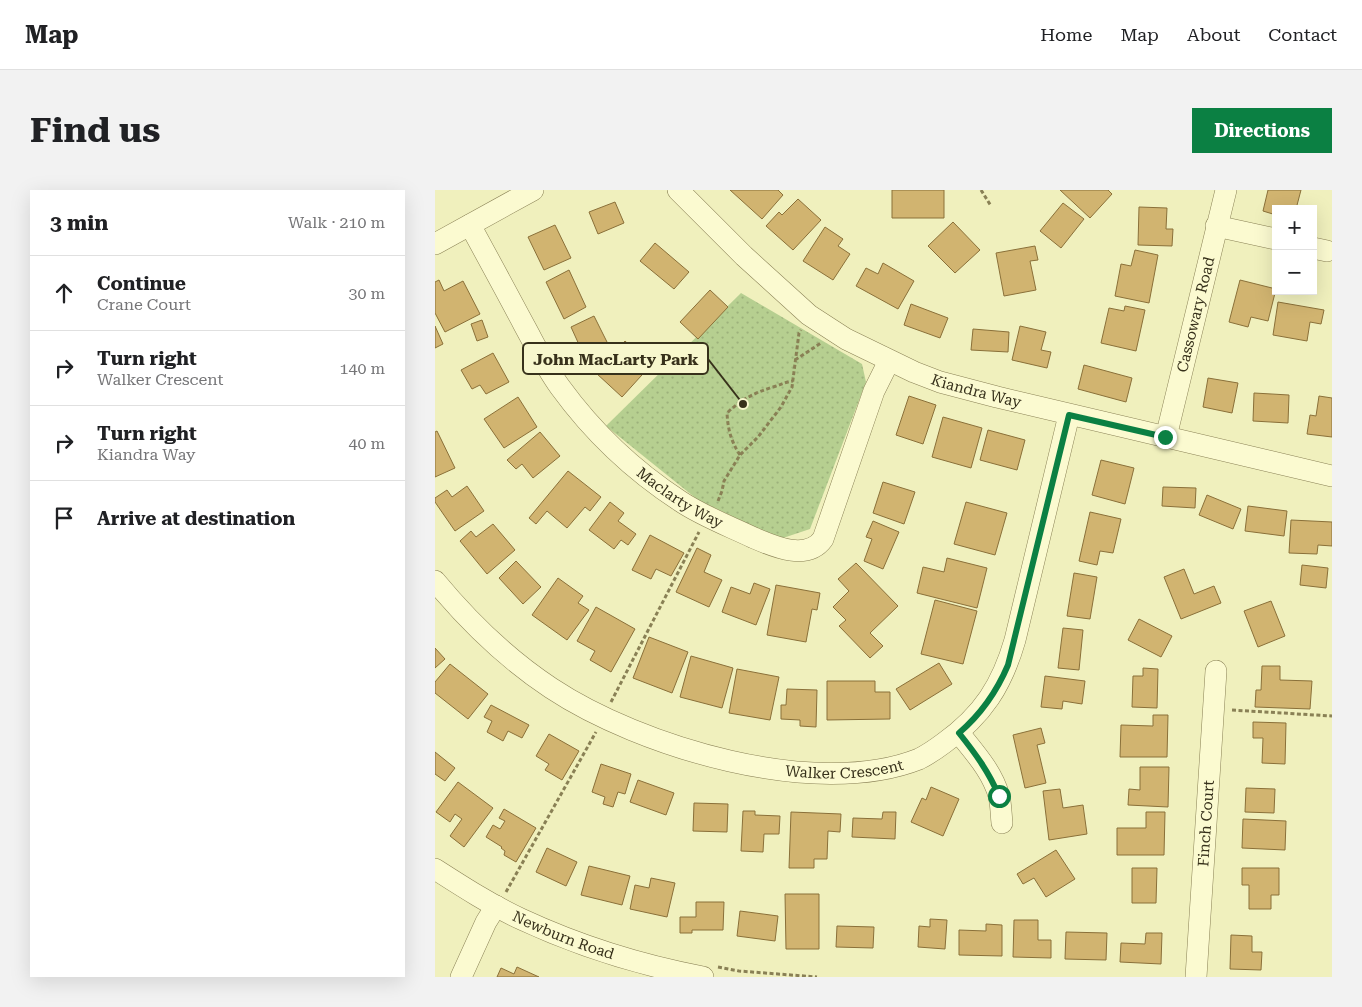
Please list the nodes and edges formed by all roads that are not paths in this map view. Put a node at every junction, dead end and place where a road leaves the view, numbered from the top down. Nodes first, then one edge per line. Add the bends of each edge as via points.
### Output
1 (533, 190) edge
2 (678, 190) edge
3 (1226, 190) edge
4 (470, 225) junction
5 (1216, 226) junction
6 (1272, 238) edge
7 (435, 244) edge
8 (889, 361) junction
9 (1069, 415) junction
10 (1165, 437) junction
11 (1332, 476) edge
12 (435, 581) edge
13 (1216, 671) dead end
14 (959, 733) junction
15 (1002, 823) dead end
16 (435, 869) edge
17 (500, 901) junction
18 (461, 977) edge
19 (703, 977) edge
20 (1196, 977) edge

1 - 4 street
2 - 8 street, Kiandra Way via 809,315
3 - 5 street, Cassowary Road
4 - 7 street
4 - 8 street, Maclarty Way via 550,372 586,419 618,452 680,502 769,545 811,550 823,539 874,392
5 - 6 street
5 - 10 street, Cassowary Road
8 - 9 street, Kiandra Way via 940,382
9 - 10 street, Kiandra Way
9 - 14 street, Walker Crescent via 1008,665 990,697
10 - 11 street, Kiandra Way
12 - 14 street, Walker Crescent via 523,668 553,690 605,718 657,740 759,767 832,774 891,768 920,758
13 - 20 street, Finch Court
14 - 15 street via 990,775 999,796
16 - 17 street, Newburn Road
17 - 18 street via 486,922
17 - 19 street, Newburn Road via 521,919 589,947

